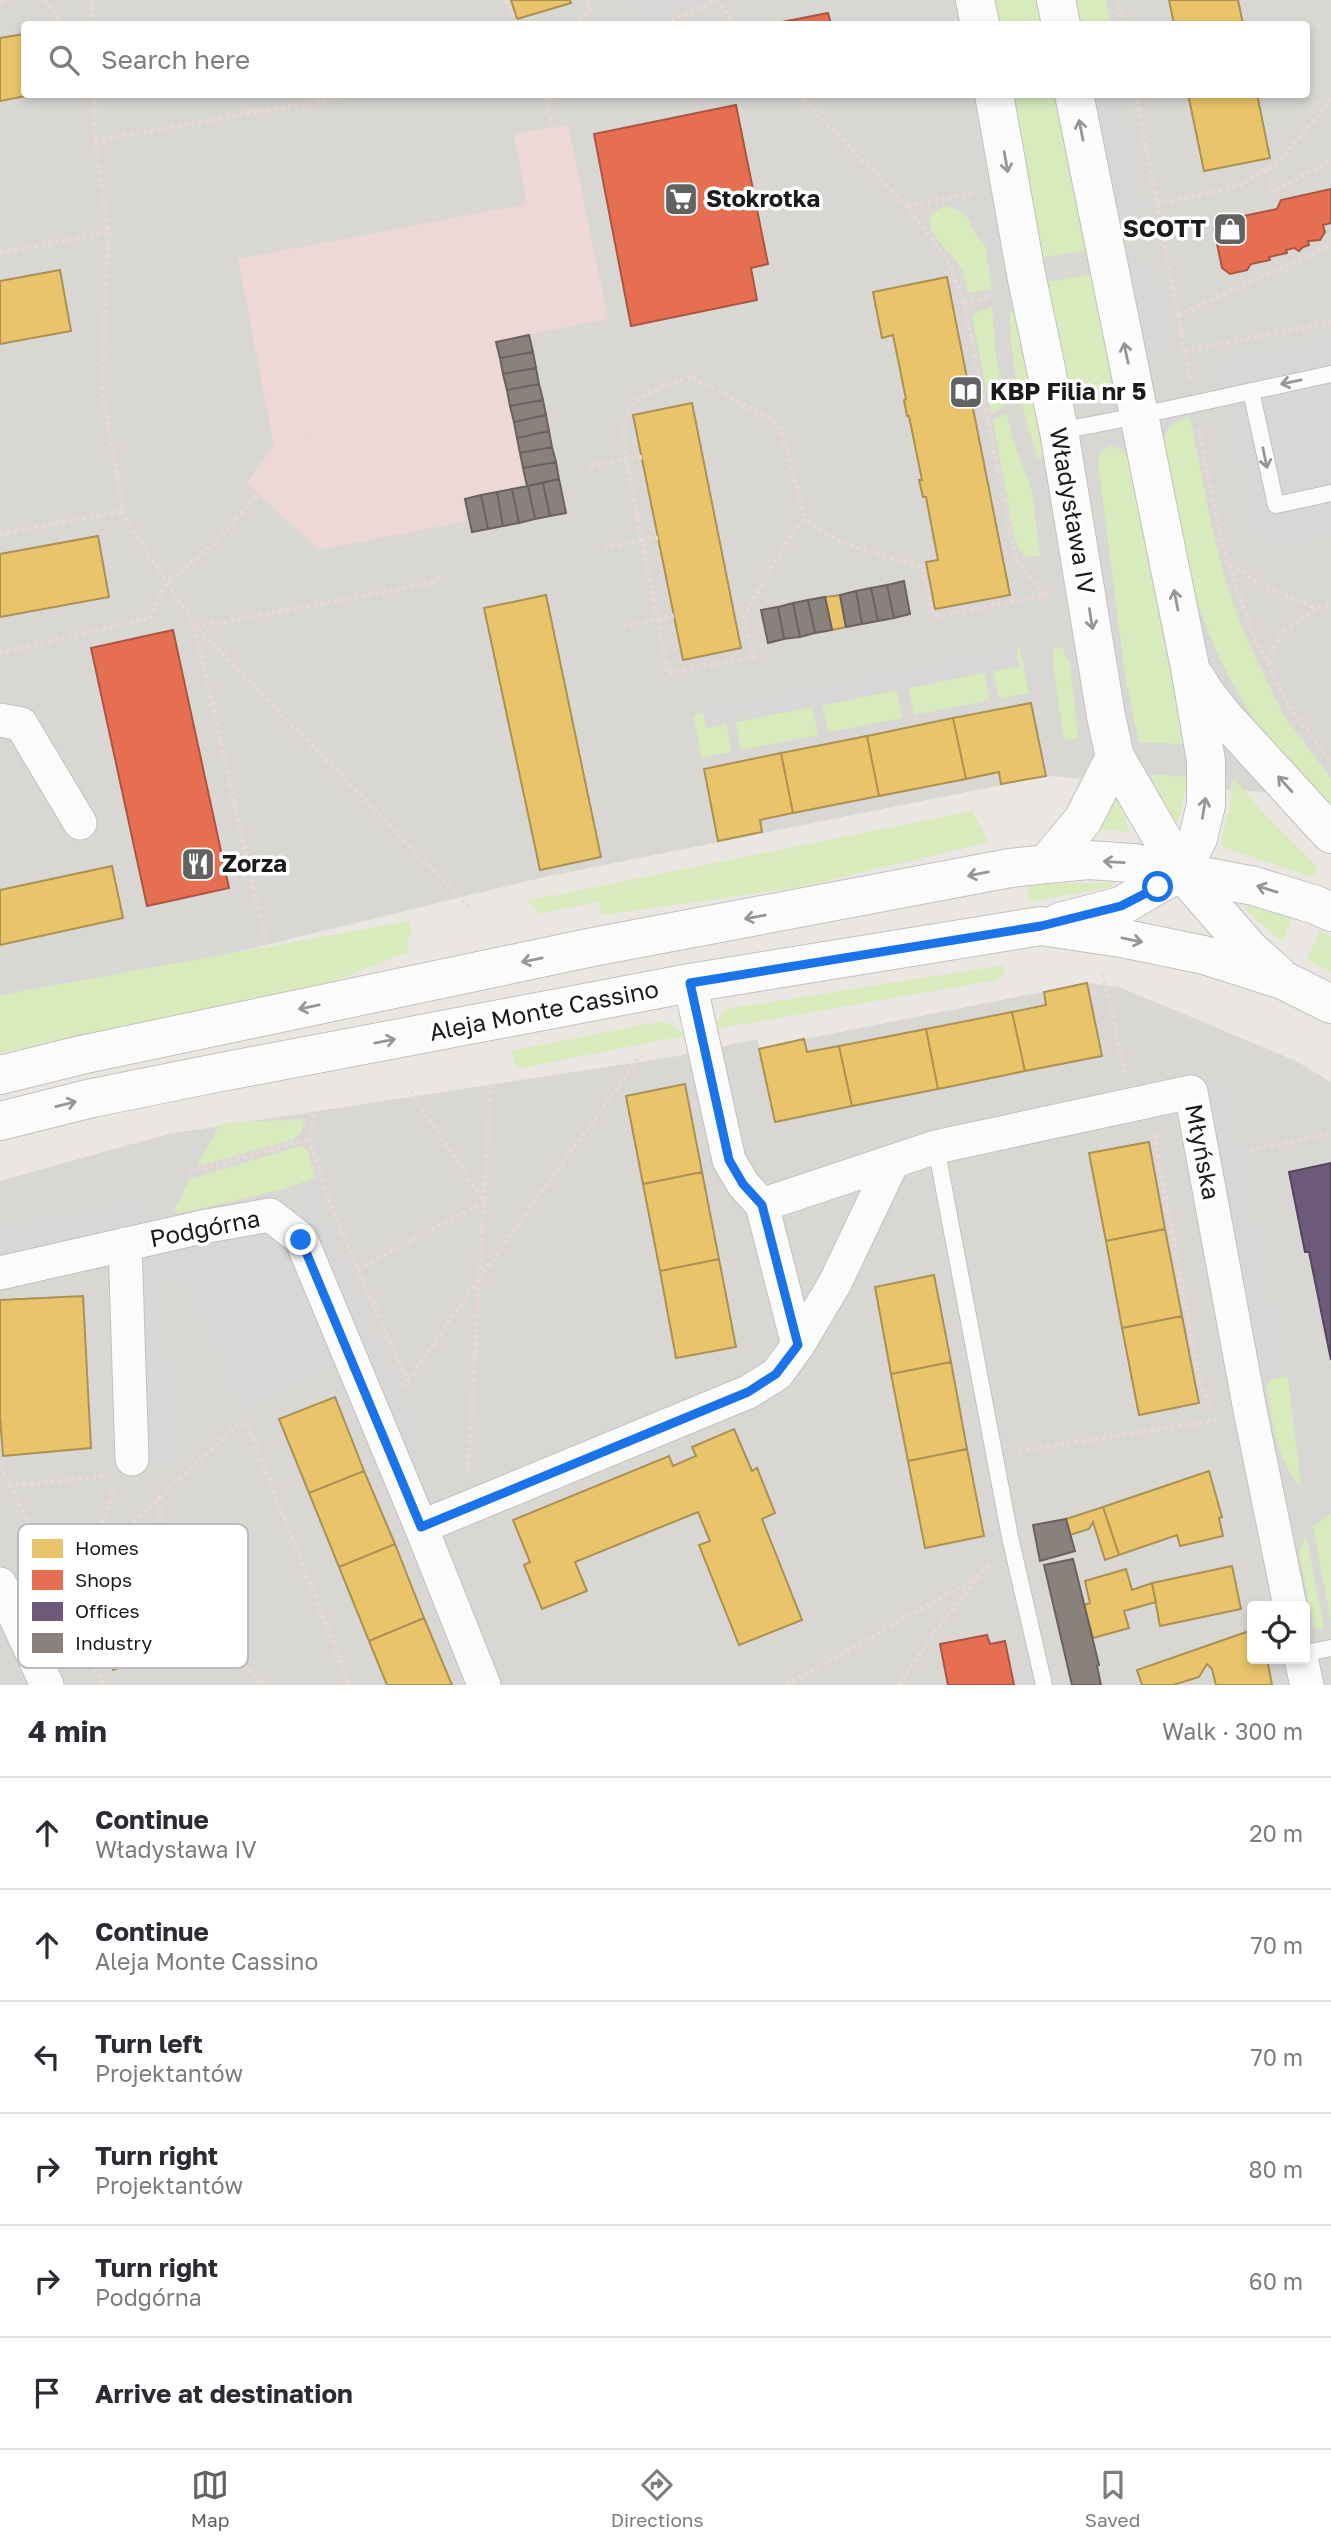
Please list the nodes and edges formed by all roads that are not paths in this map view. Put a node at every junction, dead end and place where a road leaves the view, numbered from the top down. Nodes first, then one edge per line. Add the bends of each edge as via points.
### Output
1 (975, 0) edge
2 (1056, 0) edge
3 (979, 21) edge
4 (1060, 21) edge
5 (995, 98) edge
6 (1075, 98) edge
7 (1331, 374) edge
8 (1251, 391) junction
9 (1140, 416) junction
10 (1059, 431) junction
11 (1331, 493) edge
12 (1190, 667) junction
13 (0, 720) edge
14 (1115, 757) junction
15 (80, 824) dead end
16 (1331, 834) edge
17 (1046, 864) junction
18 (1181, 872) junction
19 (1331, 912) edge
20 (1041, 926) junction
21 (1283, 980) junction
22 (690, 983) junction
23 (1331, 1004) edge
24 (0, 1075) edge
25 (0, 1121) edge
26 (936, 1147) junction
27 (893, 1161) junction
28 (762, 1205) junction
29 (125, 1244) junction
30 (0, 1273) edge
31 (798, 1345) junction
32 (132, 1459) dead end
33 (421, 1527) junction
34 (0, 1584) edge
35 (1289, 1601) edge
36 (18, 1625) edge
37 (1331, 1648) edge
38 (1310, 1652) edge
39 (1302, 1664) edge
40 (484, 1685) edge
41 (1044, 1685) edge
42 (1307, 1685) edge

1 - 3 street
2 - 4 street
5 -> 10 street, Władysława IV
9 -> 6 street
7 -> 8 lane
8 - 9 lane
8 -> 11 lane via 1276,505
9 - 10 lane
12 -> 9 street
10 -> 14 street, Władysława IV
16 -> 12 street via 1205,693
18 -> 12 street via 1198,838 1206,804 1206,761
13 - 15 street via 21,724
14 - 17 street via 1083,820
14 - 18 street, Władysława IV
18 -> 17 street, Aleja Monte Cassino via 1122,862
17 -> 24 street, Aleja Monte Cassino via 593,947
19 -> 18 street, Aleja Monte Cassino via 1254,886
18 - 20 street via 1121,906
18 - 21 street, Władysława IV
20 -> 21 street, Aleja Monte Cassino via 1204,955
20 - 22 street, Aleja Monte Cassino
21 - 23 street, Aleja Monte Cassino
25 -> 22 street, Aleja Monte Cassino via 198,1076
22 - 28 street via 729,1160
26 - 27 street, Młyńska
26 - 35 street, Młyńska via 1191,1092
26 - 41 lane via 1010,1537
27 - 28 street, Młyńska
27 - 31 street via 835,1283
28 - 31 street
29 - 30 street, Podgórna
29 - 32 street, Podgórna
29 - 33 street, Podgórna via 270,1215 301,1240
31 - 33 street via 776,1374 748,1392
33 - 40 street, Podgórna
34 - 36 street
37 - 38 lane
39 - 42 street

